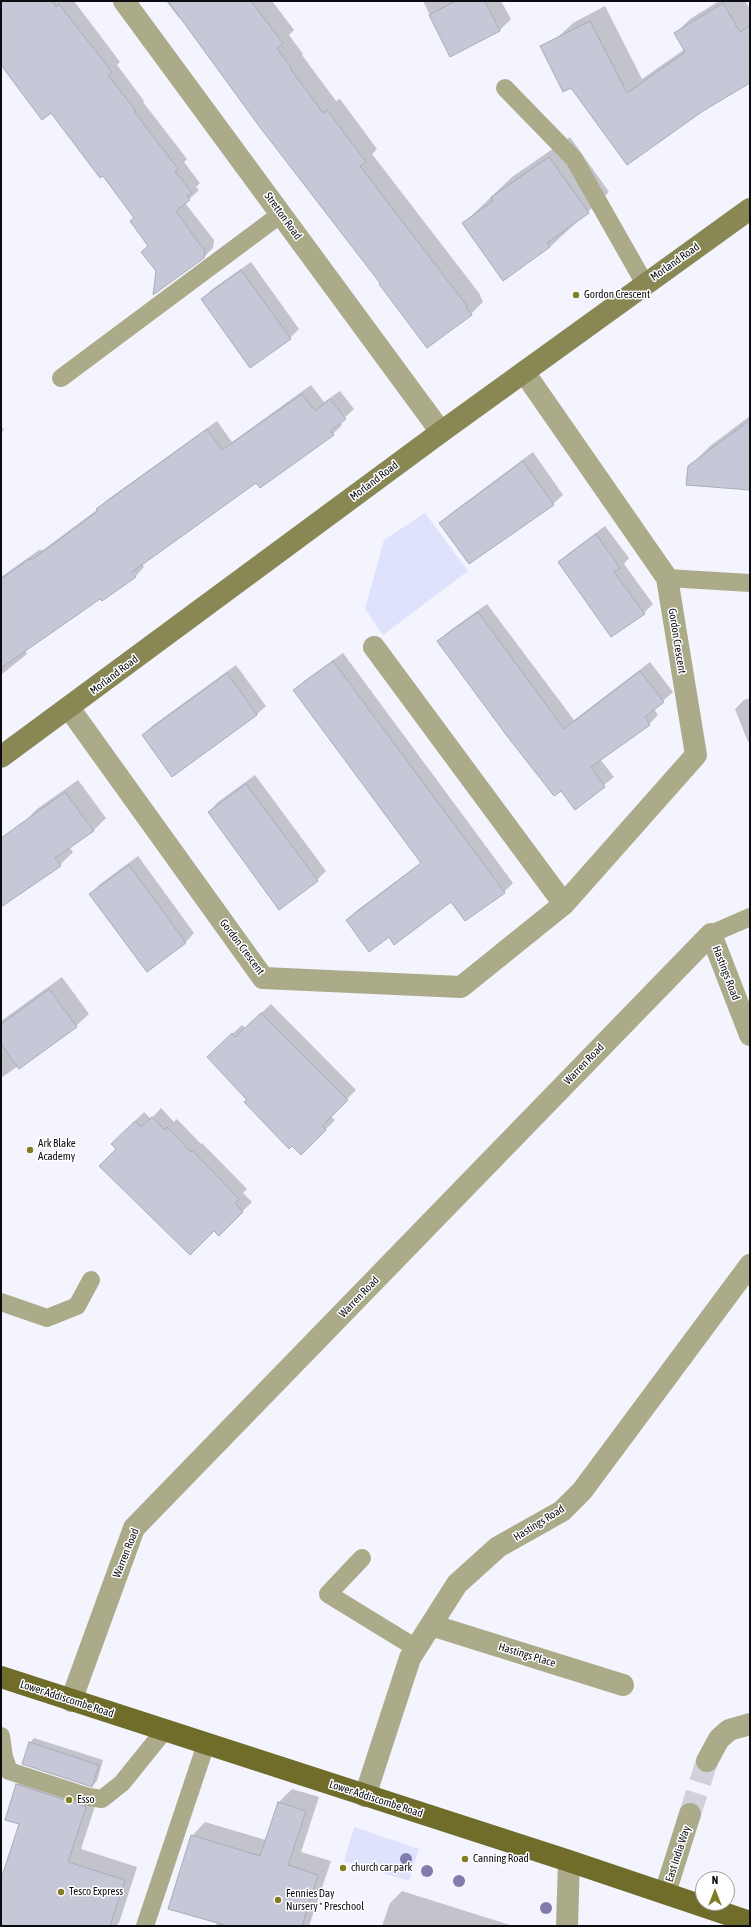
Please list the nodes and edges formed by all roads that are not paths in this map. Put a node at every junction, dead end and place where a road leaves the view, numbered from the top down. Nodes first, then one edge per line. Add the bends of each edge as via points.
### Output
1 (124, 1) edge
2 (505, 88) dead end
3 (750, 209) edge
4 (281, 214) junction
5 (645, 284) junction
6 (524, 372) junction
7 (61, 378) dead end
8 (442, 432) junction
9 (667, 578) junction
10 (750, 583) edge
11 (374, 647) dead end
12 (69, 708) junction
13 (1, 757) edge
14 (564, 904) junction
15 (750, 917) edge
16 (711, 934) junction
17 (750, 1035) edge
18 (750, 1265) edge
19 (91, 1280) dead end
20 (1, 1302) edge
21 (362, 1558) dead end
22 (431, 1625) junction
23 (416, 1648) junction
24 (1, 1677) edge
25 (623, 1685) dead end
26 (71, 1701) junction
27 (750, 1724) edge
28 (164, 1730) junction
29 (1, 1736) edge
30 (206, 1744) junction
31 (707, 1761) tunnel mouth
32 (365, 1796) junction
33 (690, 1814) tunnel mouth
34 (569, 1861) junction
35 (665, 1893) junction
36 (750, 1922) edge
37 (145, 1926) edge
38 (567, 1926) edge

1 - 4 street, Stretton Road
2 - 5 lane via 574,159
3 - 5 main road, Morland Road
4 - 7 lane
4 - 8 street, Stretton Road
5 - 6 main road, Morland Road
6 - 8 main road, Morland Road
6 - 9 street, Gordon Crescent
8 - 12 main road, Morland Road
9 - 10 lane
9 - 14 street, Gordon Crescent via 696,755
11 - 14 street
12 - 13 main road, Morland Road
12 - 14 street, Gordon Crescent via 263,978 460,987
15 - 16 lane
16 - 17 street, Hastings Road
16 - 26 street, Warren Road via 134,1528
18 - 22 street, Hastings Road via 582,1491 562,1511 498,1548 476,1566 457,1584
19 - 20 lane via 77,1306 47,1318
21 - 23 lane via 328,1594
22 - 23 street, Hastings Road
22 - 25 street, Hastings Place
23 - 32 street, Hastings Road via 410,1658
24 - 26 main road, Lower Addiscombe Road
26 - 28 main road, Lower Addiscombe Road
27 - 31 street via 729,1730 719,1738
28 - 29 lane via 122,1783 102,1799 9,1771
28 - 30 main road, Lower Addiscombe Road
30 - 32 main road, Lower Addiscombe Road
30 - 37 lane
32 - 34 main road, Lower Addiscombe Road
33 - 35 street, East India Way
34 - 35 main road, Lower Addiscombe Road
34 - 38 street
35 - 36 main road, Lower Addiscombe Road

